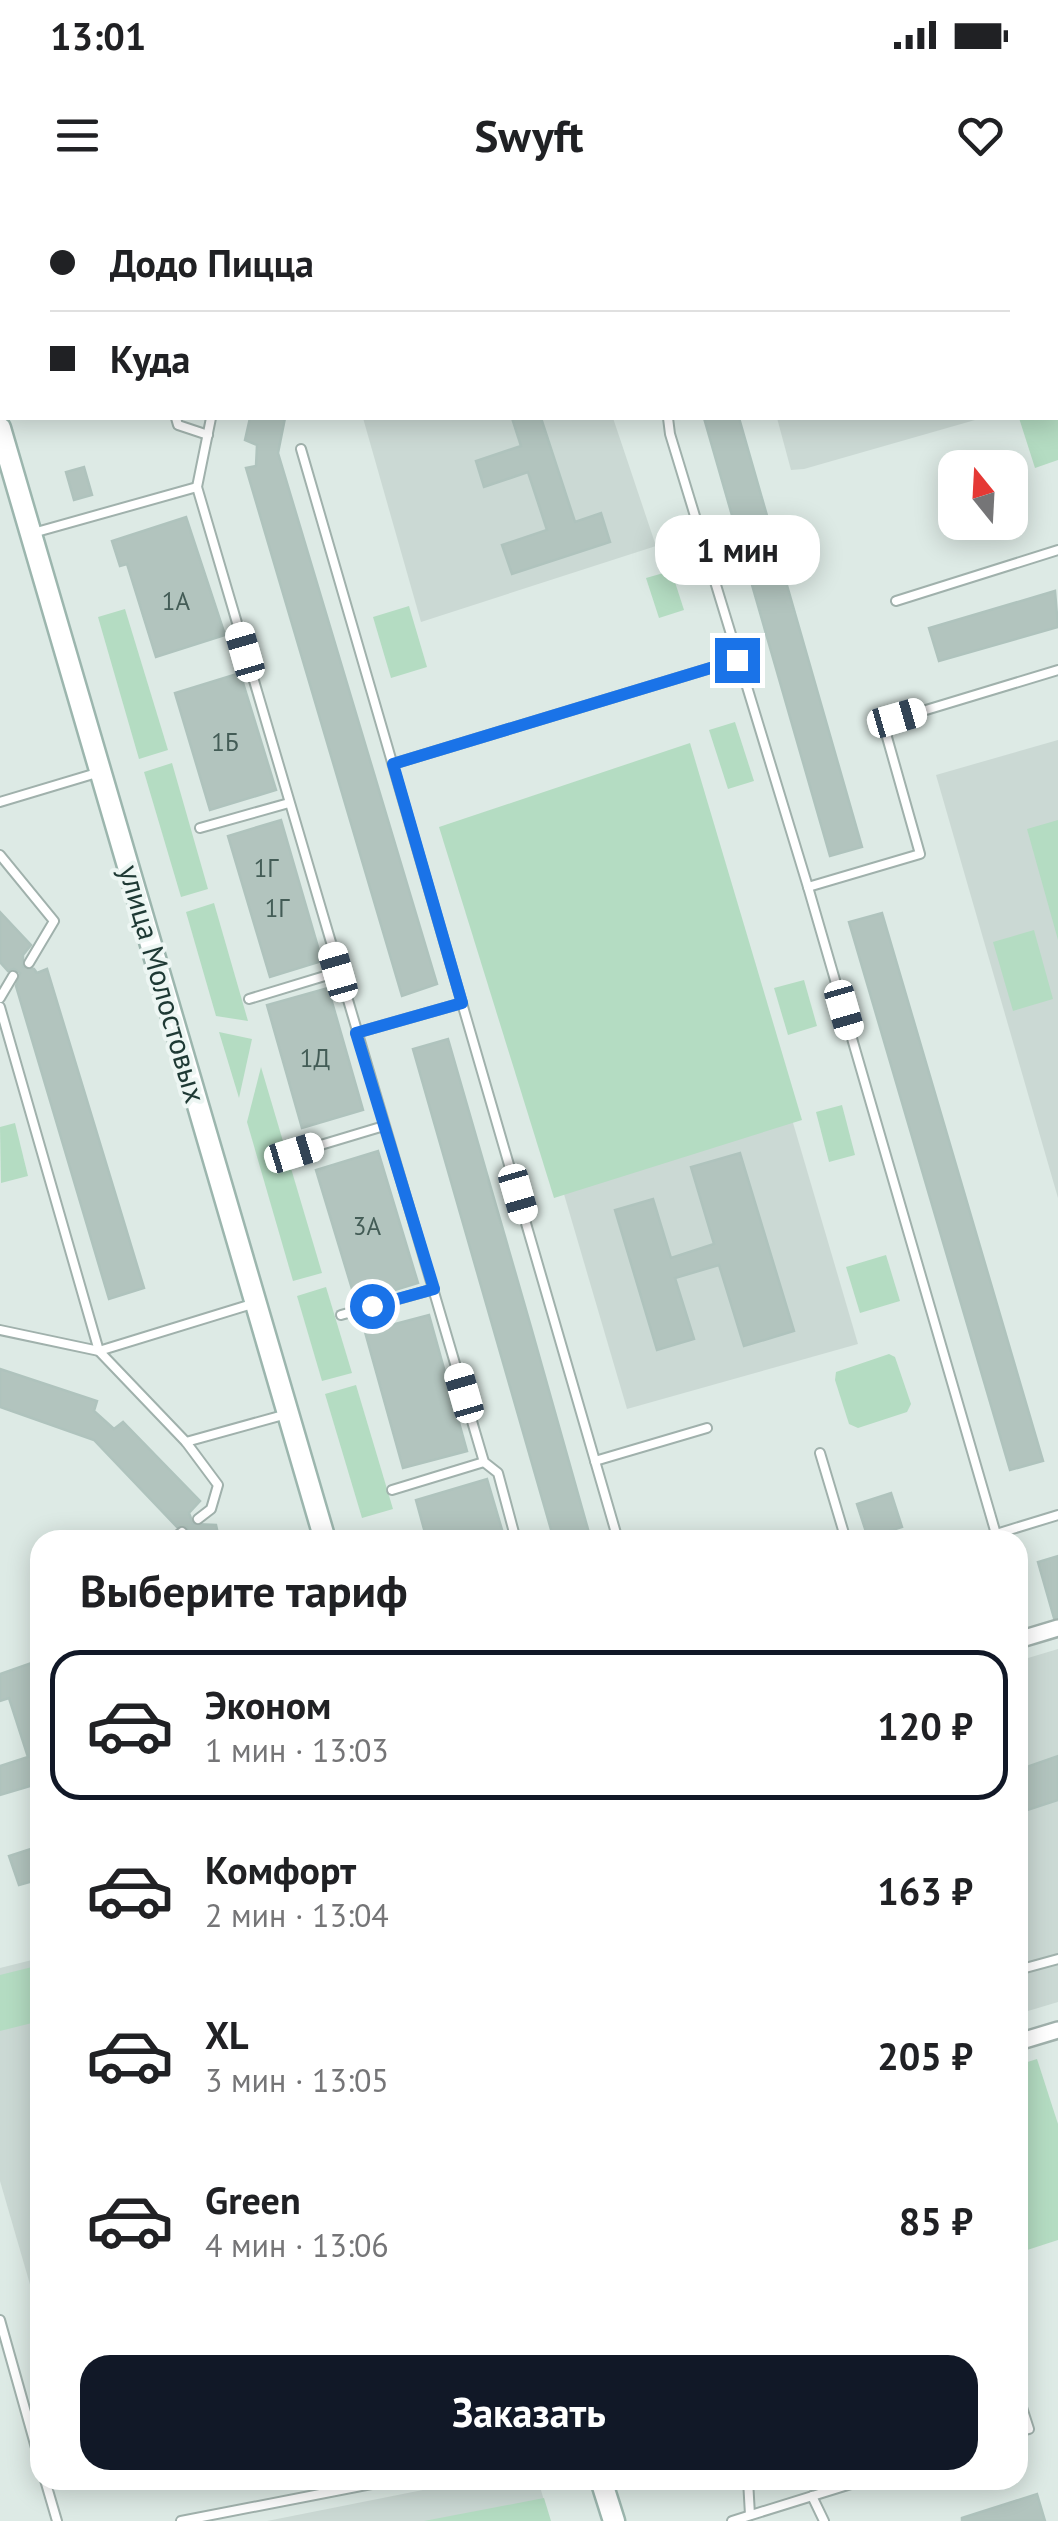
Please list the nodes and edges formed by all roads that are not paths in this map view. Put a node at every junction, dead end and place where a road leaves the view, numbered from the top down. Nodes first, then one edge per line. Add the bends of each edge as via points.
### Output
1 (177, 420) edge
2 (211, 420) edge
3 (668, 420) edge
4 (0, 428) edge
5 (208, 434) junction
6 (302, 450) dead end
7 (4, 453) edge
8 (197, 487) junction
9 (31, 534) junction
10 (1058, 550) edge
11 (896, 600) dead end
12 (737, 660) junction
13 (1058, 670) edge
14 (393, 764) junction
15 (100, 772) junction
16 (0, 802) edge
17 (289, 803) junction
18 (200, 828) dead end
19 (0, 854) edge
20 (808, 887) junction
21 (29, 963) dead end
22 (338, 972) junction
23 (13, 976) dead end
24 (0, 998) edge
25 (249, 999) dead end
26 (462, 1003) junction
27 (0, 1007) edge
28 (356, 1033) junction
29 (384, 1126) junction
30 (294, 1153) dead end
31 (434, 1289) junction
32 (255, 1303) junction
33 (341, 1316) dead end
34 (0, 1330) edge
35 (98, 1351) junction
36 (288, 1414) junction
37 (707, 1428) dead end
38 (186, 1442) junction
39 (820, 1453) dead end
40 (596, 1461) junction
41 (484, 1462) junction
42 (392, 1490) dead end
43 (1058, 1515) edge
44 (198, 1520) dead end
45 (322, 1530) edge
46 (513, 1530) edge
47 (615, 1530) edge
48 (843, 1530) edge
49 (995, 1530) edge
50 (1009, 1530) edge
51 (1058, 1628) edge
52 (1028, 1637) edge
53 (1058, 1958) edge
54 (1028, 1967) edge
55 (1058, 2030) edge
56 (1028, 2039) edge
57 (0, 2320) edge
58 (30, 2426) edge
59 (48, 2490) edge
60 (341, 2490) edge
61 (605, 2490) edge
62 (749, 2490) edge
63 (832, 2490) edge
64 (812, 2496) junction
65 (750, 2516) junction
66 (57, 2521) edge
67 (184, 2521) edge
68 (614, 2521) edge
69 (732, 2521) edge
70 (824, 2521) edge

1 - 5 lane
2 - 5 lane
3 - 12 lane
4 - 7 street, улица Молостовых
5 - 8 lane
6 - 14 lane
7 - 9 street, улица Молостовых
8 - 9 lane
8 - 17 lane
9 - 15 street, улица Молостовых
10 - 11 lane
12 - 14 lane
12 - 20 lane
13 - 20 lane via 883,723 920,854
14 - 26 lane
15 - 16 lane
15 - 32 street, улица Молостовых
17 - 18 lane
17 - 22 lane
19 - 21 lane via 54,921
20 - 49 lane
22 - 25 lane
22 - 28 lane
23 - 24 lane
26 - 28 lane
26 - 40 lane
27 - 35 lane
28 - 29 lane
29 - 30 lane
29 - 31 lane
31 - 33 lane
31 - 41 lane
32 - 35 lane
32 - 36 street, улица Молостовых
34 - 35 lane
35 - 38 lane
36 - 38 lane
36 - 45 street, улица Молостовых
37 - 40 lane
38 - 44 lane via 218,1485 211,1509
39 - 48 lane
40 - 47 lane
41 - 42 lane
41 - 46 lane via 498,1473
43 - 50 lane
51 - 52 street
53 - 54 lane
55 - 56 street
57 - 58 lane
59 - 66 lane
60 - 67 lane
61 - 68 street
62 - 65 lane
63 - 64 lane
64 - 65 lane
64 - 70 lane
65 - 69 lane

